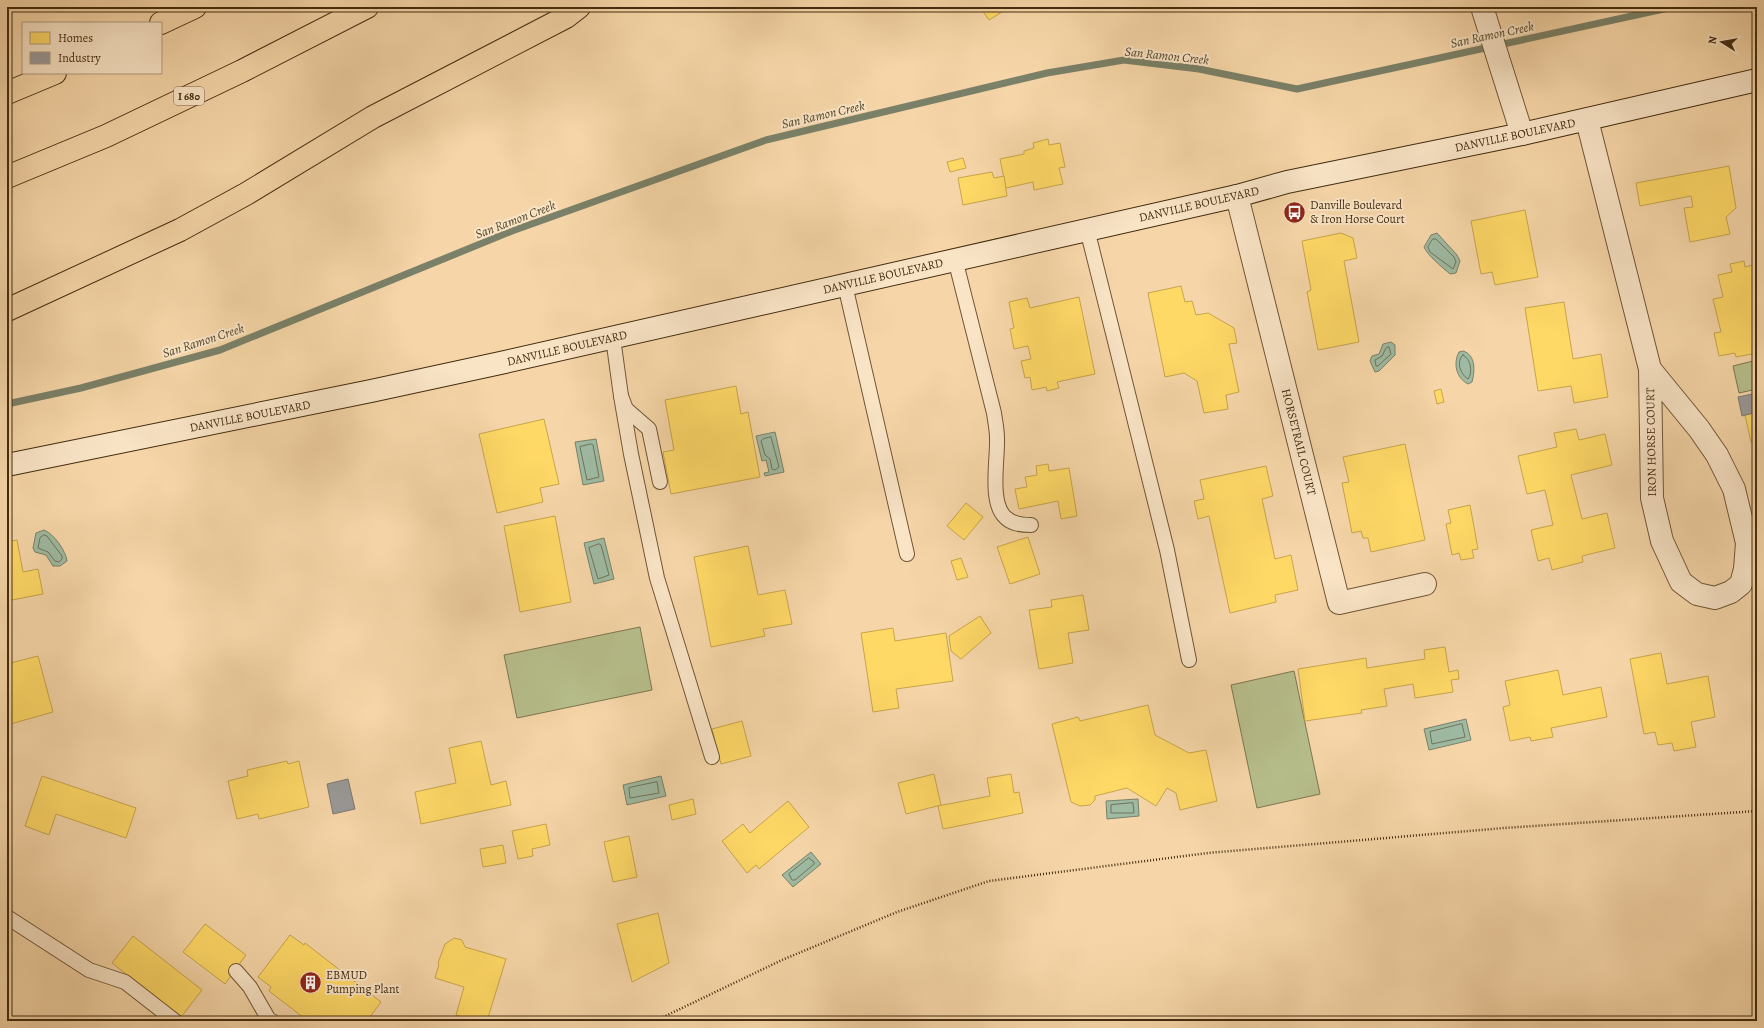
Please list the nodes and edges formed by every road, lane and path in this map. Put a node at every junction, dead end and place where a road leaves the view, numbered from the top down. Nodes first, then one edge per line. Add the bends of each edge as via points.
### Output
1 (195, 7) edge
2 (367, 7) edge
3 (579, 7) edge
4 (1482, 7) edge
5 (162, 23) edge
6 (53, 74) edge
7 (1757, 80) edge
8 (7, 93) edge
9 (1587, 120) junction
10 (1522, 134) junction
11 (7, 177) edge
12 (1237, 196) junction
13 (1088, 229) junction
14 (955, 259) junction
15 (845, 285) junction
16 (7, 310) edge
17 (613, 338) junction
18 (1650, 369) junction
19 (621, 396) junction
20 (7, 465) edge
21 (660, 482) dead end
22 (1031, 525) dead end
23 (907, 554) dead end
24 (1425, 584) dead end
25 (1189, 660) dead end
26 (712, 757) dead end
27 (1757, 811) edge
28 (7, 917) edge
29 (236, 970) dead end
30 (175, 1021) edge
31 (269, 1021) edge
32 (655, 1021) edge

1 - 5 highway
2 - 11 highway, I 680 via 106,136
3 - 16 highway via 566,17 373,117 253,190 180,230
4 - 10 main road
6 - 8 highway
7 - 9 main road, DANVILLE BOULEVARD
9 - 10 main road, DANVILLE BOULEVARD
9 - 18 main road, IRON HORSE COURT
10 - 12 main road, DANVILLE BOULEVARD via 1287,182
12 - 13 main road, DANVILLE BOULEVARD
12 - 24 main road, HORSETRAIL COURT via 1339,603
13 - 14 main road, DANVILLE BOULEVARD
13 - 25 lane via 1167,550
14 - 15 main road, DANVILLE BOULEVARD
14 - 22 lane via 994,413 997,438 996,495 999,508 1005,517 1016,524
15 - 17 main road, DANVILLE BOULEVARD
15 - 23 lane
17 - 19 lane
17 - 20 main road, DANVILLE BOULEVARD via 371,391
18 - 18 main road, IRON HORSE COURT via 1699,428 1734,489 1747,543 1745,569 1741,584 1731,592 1715,598 1697,594 1681,582 1662,541 1652,498
19 - 21 lane via 626,409 649,429
19 - 26 lane via 657,578
27 - 32 path via 1512,827 1208,853 989,881 897,912 782,960
28 - 30 lane via 89,970 125,982
29 - 31 lane via 250,987

